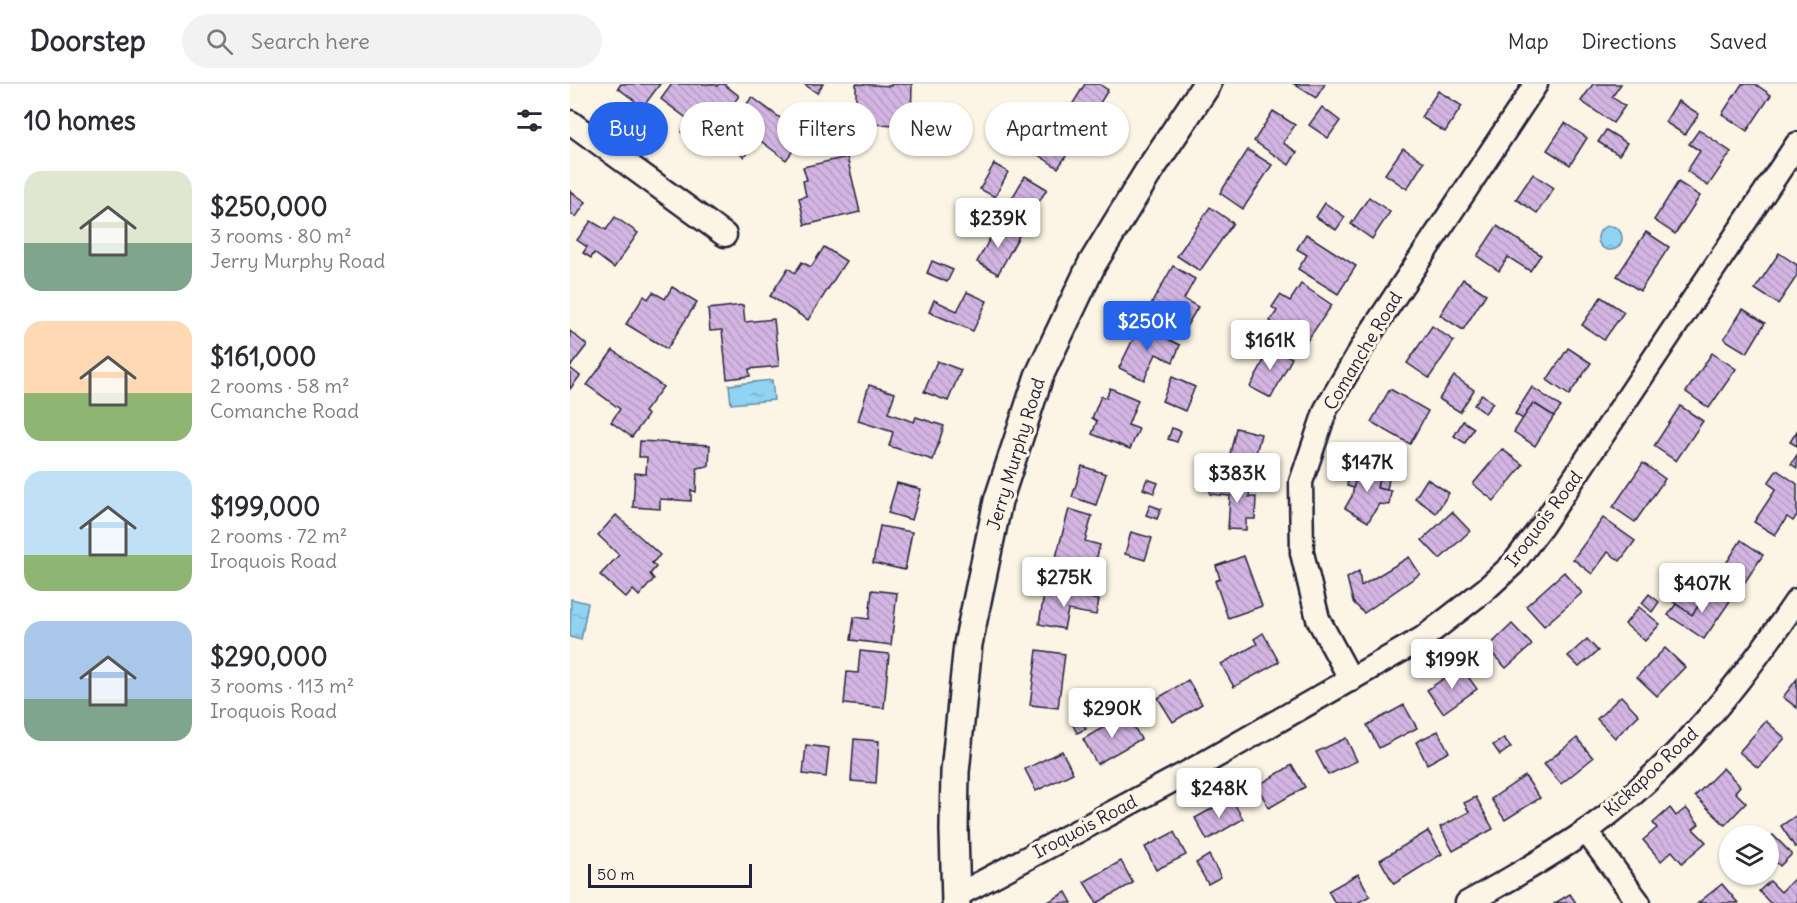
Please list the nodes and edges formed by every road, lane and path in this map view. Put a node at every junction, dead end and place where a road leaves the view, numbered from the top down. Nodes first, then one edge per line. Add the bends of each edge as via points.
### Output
1 (1207, 84) edge
2 (1536, 84) edge
3 (570, 122) edge
4 (1797, 144) edge
5 (725, 234) dead end
6 (1797, 600) edge
7 (1351, 680) junction
8 (1586, 831) junction
9 (956, 900) edge
10 (1467, 903) edge
11 (1639, 903) edge

1 - 9 street, Jerry Murphy Road via 1092,264 1039,376 998,501 968,644 955,772
2 - 7 street, Comanche Road via 1370,334 1326,409 1301,482 1302,553 1318,619
3 - 5 street
4 - 7 street, Iroquois Road via 1581,470 1513,564 1423,638
6 - 8 street, Kickapoo Road via 1723,703 1672,756
7 - 9 street, Iroquois Road
8 - 10 street, Kickapoo Road
8 - 11 street

